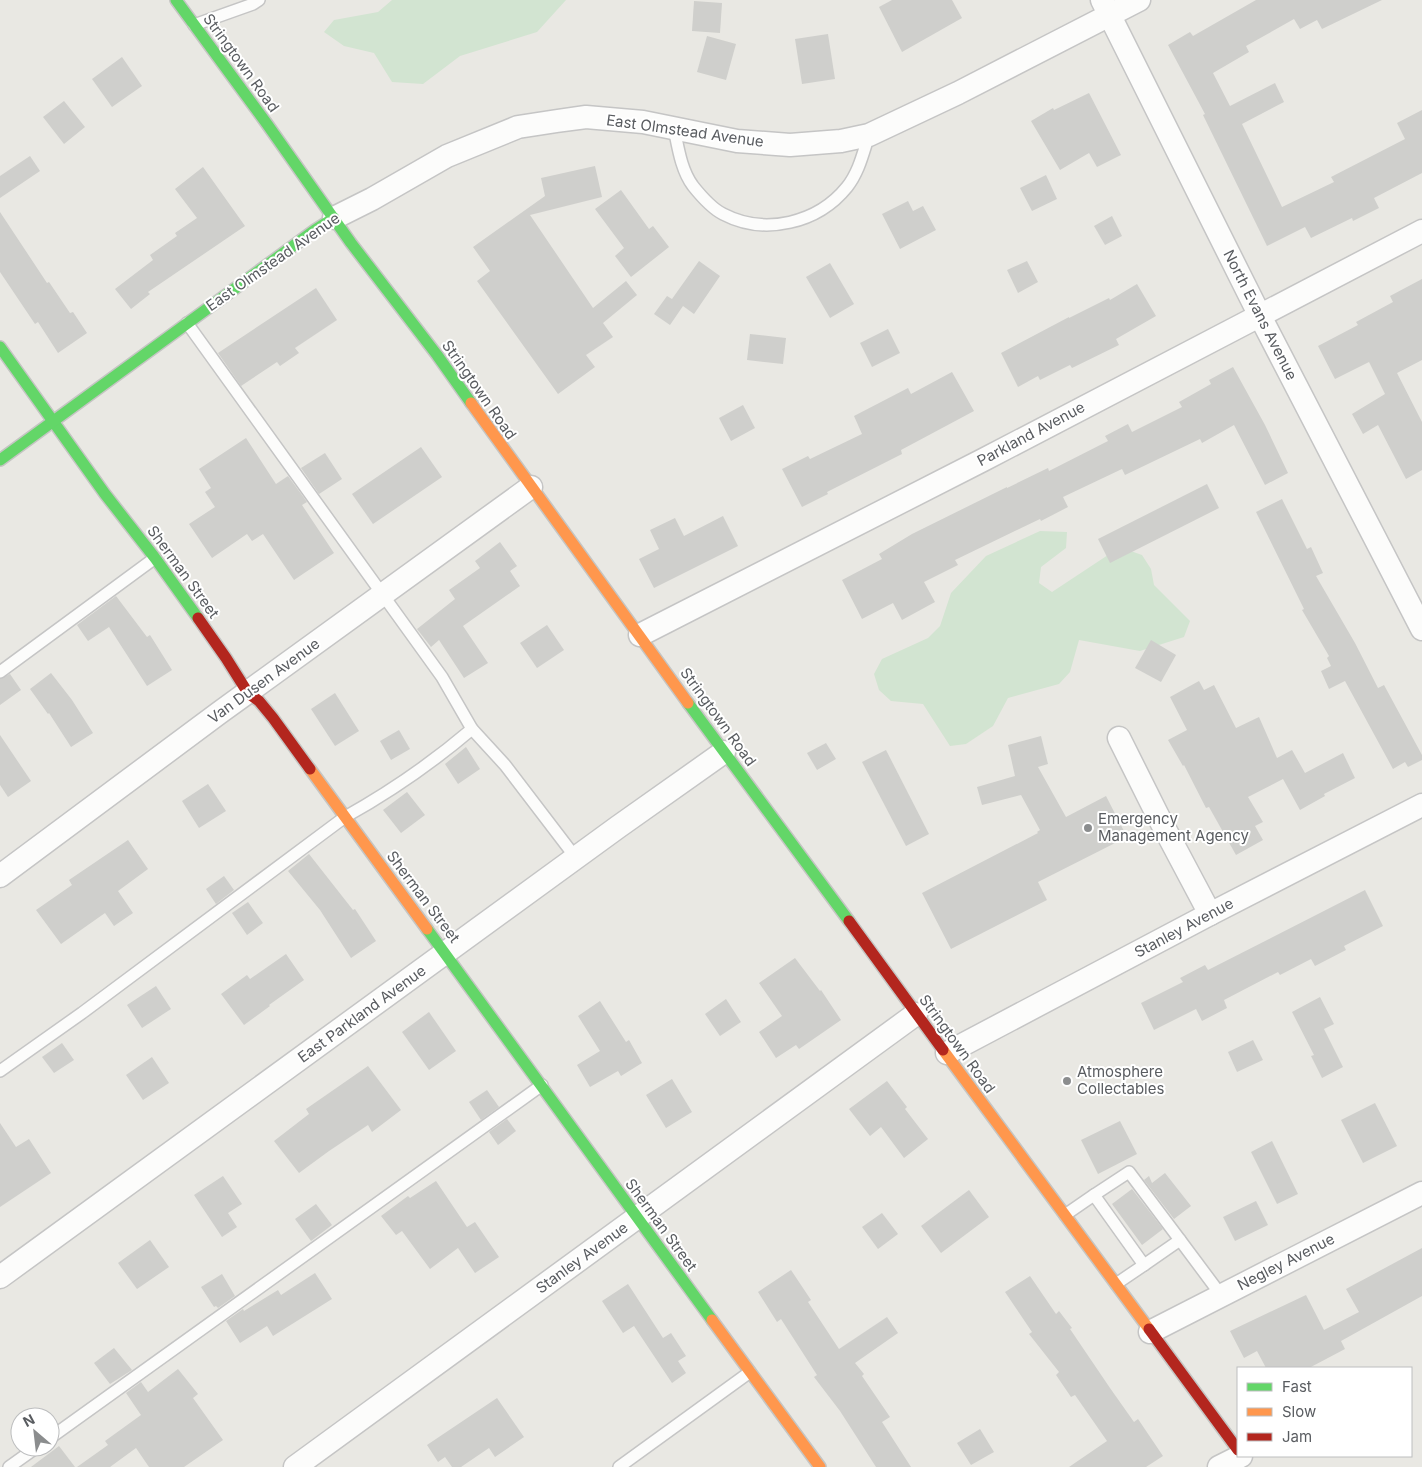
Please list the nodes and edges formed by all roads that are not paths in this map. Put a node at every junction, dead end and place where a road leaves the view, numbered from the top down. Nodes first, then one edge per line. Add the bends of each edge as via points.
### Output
1 (176, 0) edge
2 (259, 0) edge
3 (1139, 0) edge
4 (1106, 8) edge
5 (194, 25) junction
6 (674, 128) junction
7 (869, 134) junction
8 (334, 218) junction
9 (1422, 231) edge
10 (1260, 316) junction
11 (187, 323) junction
12 (0, 348) edge
13 (54, 421) junction
14 (0, 460) edge
15 (531, 488) junction
16 (155, 558) junction
17 (382, 594) junction
18 (1422, 629) edge
19 (640, 635) junction
20 (0, 672) edge
21 (248, 693) junction
22 (472, 729) junction
23 (1119, 738) dead end
24 (724, 752) junction
25 (1422, 805) edge
26 (345, 818) junction
27 (576, 858) junction
28 (0, 876) edge
29 (1210, 914) junction
30 (446, 953) junction
31 (916, 1014) junction
32 (947, 1053) junction
33 (0, 1071) edge
34 (542, 1085) junction
35 (1422, 1193) edge
36 (1094, 1195) junction
37 (1065, 1215) junction
38 (638, 1218) junction
39 (1180, 1240) junction
40 (1144, 1265) junction
41 (0, 1277) edge
42 (1115, 1284) junction
43 (1221, 1295) junction
44 (1150, 1332) junction
45 (750, 1372) junction
46 (60, 1431) edge
47 (1237, 1449) edge
48 (24, 1457) edge
49 (1240, 1457) edge
50 (1243, 1457) edge
51 (10, 1467) edge
52 (295, 1467) edge
53 (619, 1467) edge
54 (820, 1467) edge
55 (1219, 1467) edge
56 (1251, 1467) edge

1 - 5 main road, Stringtown Road
2 - 5 lane
3 - 4 street, East Olmstead Avenue
4 - 7 street, East Olmstead Avenue via 958,93
4 - 10 street, North Evans Avenue
5 - 8 main road, Stringtown Road
6 - 7 street, East Olmstead Avenue via 737,141 790,145 841,141
6 - 7 lane via 680,159 692,184 712,207 723,214 757,224 782,224 808,217 825,208 857,171
6 - 8 street, East Olmstead Avenue via 586,117 518,127 447,156
8 - 11 main road, East Olmstead Avenue
8 - 15 main road, Stringtown Road
9 - 10 street, Parkland Avenue
10 - 18 street, North Evans Avenue
10 - 19 street, Parkland Avenue
11 - 13 main road, East Olmstead Avenue
11 - 17 lane
12 - 13 main road, Sherman Street
13 - 14 main road, East Olmstead Avenue
13 - 16 main road, Sherman Street
15 - 17 street, Van Dusen Avenue
15 - 19 main road, Stringtown Road
16 - 20 lane
16 - 21 main road, Sherman Street
17 - 21 street, Van Dusen Avenue
17 - 22 lane via 442,677
19 - 24 main road, Stringtown Road
21 - 26 main road, Sherman Street via 273,718
21 - 28 street, Van Dusen Avenue
22 - 26 lane via 402,783
22 - 27 lane via 505,765
23 - 29 street
24 - 27 street, East Parkland Avenue
24 - 31 main road, Stringtown Road
25 - 29 street, Stanley Avenue
26 - 30 main road, Sherman Street
26 - 33 lane
27 - 30 street, East Parkland Avenue
29 - 32 street, Stanley Avenue
30 - 34 main road, Sherman Street
30 - 41 street, East Parkland Avenue
31 - 32 main road, Stringtown Road
31 - 38 street, Stanley Avenue
32 - 37 main road, Stringtown Road
34 - 38 main road, Sherman Street
34 - 46 lane
35 - 43 street, Negley Avenue
36 - 37 lane
36 - 39 lane via 1129,1172
36 - 40 lane
37 - 42 main road, Stringtown Road
38 - 45 main road, Sherman Street
38 - 52 street, Stanley Avenue
39 - 40 lane
39 - 43 lane
40 - 42 lane
42 - 44 main road, Stringtown Road
43 - 44 street, Negley Avenue
44 - 47 main road, Stringtown Road
45 - 53 lane
45 - 54 main road, Sherman Street
48 - 51 lane
49 - 55 street
50 - 56 main road

